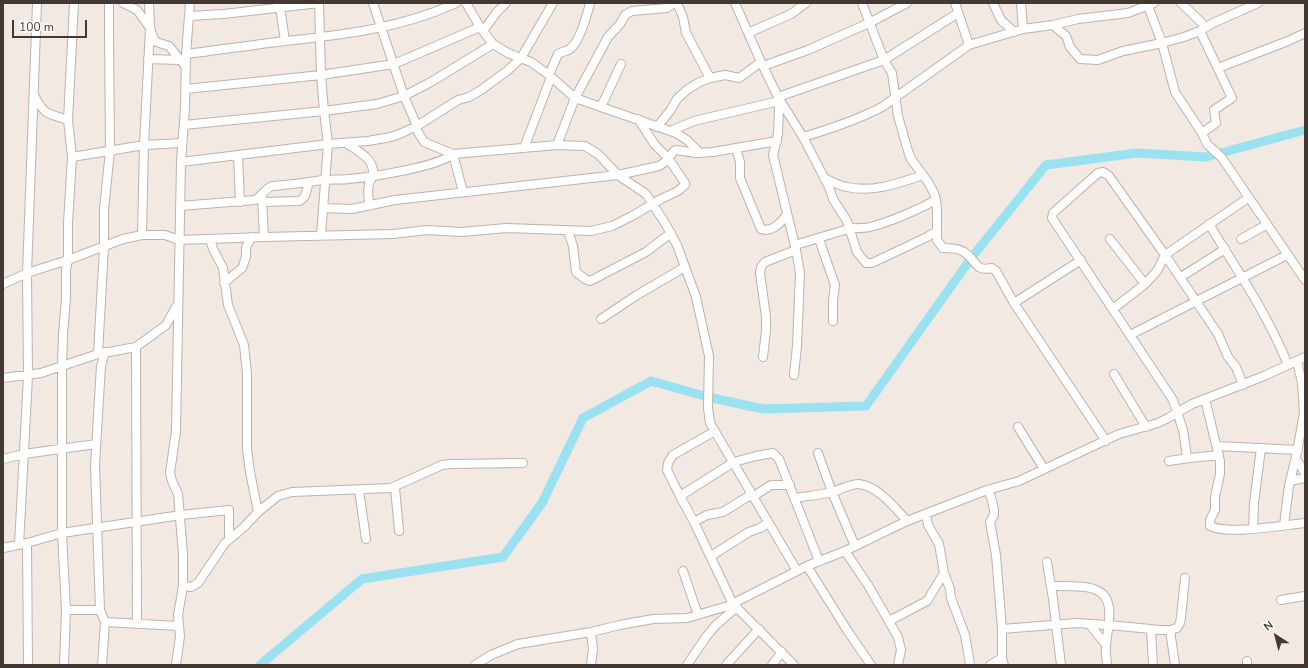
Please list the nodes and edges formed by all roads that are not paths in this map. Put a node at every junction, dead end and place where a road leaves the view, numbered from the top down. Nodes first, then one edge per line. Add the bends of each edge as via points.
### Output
1 (37, 3) edge
2 (74, 3) edge
3 (110, 3) edge
4 (124, 3) edge
5 (149, 3) edge
6 (190, 3) edge
7 (319, 3) edge
8 (373, 3) edge
9 (456, 3) edge
10 (466, 3) edge
11 (506, 3) edge
12 (553, 3) edge
13 (590, 3) edge
14 (674, 3) edge
15 (677, 3) edge
16 (735, 3) edge
17 (806, 3) edge
18 (862, 3) edge
19 (907, 3) edge
20 (955, 3) edge
21 (993, 3) edge
22 (1021, 3) edge
23 (1180, 3) edge
24 (1258, 3) edge
25 (1151, 4) edge
26 (280, 7) junction
27 (958, 13) junction
28 (189, 16) junction
29 (869, 23) junction
30 (1053, 25) junction
31 (150, 28) junction
32 (381, 28) junction
33 (481, 29) junction
34 (1023, 29) junction
35 (1203, 29) junction
36 (1014, 32) junction
37 (748, 33) junction
38 (1305, 33) edge
39 (319, 38) junction
40 (285, 41) junction
41 (1162, 43) junction
42 (493, 44) junction
43 (969, 46) junction
44 (182, 57) junction
45 (521, 58) junction
46 (148, 59) junction
47 (884, 60) junction
48 (394, 64) junction
49 (621, 64) dead end
50 (762, 64) junction
51 (1218, 68) junction
52 (321, 75) junction
53 (550, 76) junction
54 (710, 78) junction
55 (186, 89) junction
56 (34, 94) junction
57 (404, 96) junction
58 (575, 98) junction
59 (896, 98) junction
60 (779, 99) junction
61 (601, 107) junction
62 (324, 111) junction
63 (638, 119) junction
64 (68, 120) junction
65 (184, 125) junction
66 (416, 127) junction
67 (657, 127) junction
68 (670, 131) junction
69 (1202, 133) junction
70 (803, 137) junction
71 (777, 141) junction
72 (346, 142) junction
73 (182, 143) junction
74 (328, 144) junction
75 (144, 145) junction
76 (557, 145) junction
77 (524, 148) junction
78 (736, 148) junction
79 (110, 151) junction
80 (700, 153) junction
81 (453, 154) junction
82 (238, 155) junction
83 (72, 157) junction
84 (668, 158) junction
85 (181, 162) junction
86 (618, 175) junction
87 (923, 175) junction
88 (373, 176) junction
89 (824, 178) junction
90 (325, 180) junction
91 (309, 182) junction
92 (463, 192) junction
93 (262, 198) junction
94 (1248, 198) junction
95 (936, 200) junction
96 (240, 202) junction
97 (653, 203) junction
98 (180, 206) junction
99 (370, 206) junction
100 (323, 208) junction
101 (787, 214) junction
102 (1209, 224) junction
103 (1266, 225) junction
104 (850, 229) junction
105 (568, 231) junction
106 (936, 231) junction
107 (671, 233) junction
108 (142, 235) junction
109 (321, 235) junction
110 (252, 237) junction
111 (264, 237) junction
112 (927, 237) junction
113 (240, 238) junction
114 (210, 239) junction
115 (819, 239) junction
116 (1110, 239) dead end
117 (1241, 239) dead end
118 (179, 240) junction
119 (937, 240) junction
120 (104, 247) junction
121 (246, 247) junction
122 (795, 247) junction
123 (1225, 249) junction
124 (1165, 255) junction
125 (1287, 255) junction
126 (68, 260) junction
127 (1081, 260) junction
128 (686, 267) junction
129 (1175, 269) junction
130 (1157, 270) junction
131 (27, 273) junction
132 (1181, 277) junction
133 (1242, 278) junction
134 (1305, 280) edge
135 (224, 283) junction
136 (3, 284) edge
137 (1145, 284) junction
138 (1196, 301) junction
139 (1014, 303) junction
140 (178, 306) junction
141 (1113, 309) junction
142 (601, 319) dead end
143 (833, 321) dead end
144 (1130, 335) junction
145 (136, 347) junction
146 (101, 353) junction
147 (763, 357) dead end
148 (1301, 359) edge
149 (1288, 365) junction
150 (62, 367) junction
151 (1114, 374) dead end
152 (794, 375) dead end
153 (28, 376) junction
154 (3, 378) edge
155 (1243, 385) junction
156 (1205, 399) junction
157 (1177, 412) junction
158 (1018, 427) dead end
159 (1146, 427) junction
160 (715, 432) junction
161 (1106, 441) junction
162 (96, 444) junction
163 (1216, 446) junction
164 (62, 448) junction
165 (1261, 448) junction
166 (1298, 450) junction
167 (818, 453) dead end
168 (24, 454) junction
169 (1218, 455) junction
170 (1187, 457) junction
171 (3, 459) edge
172 (1296, 459) junction
173 (1169, 461) dead end
174 (734, 462) junction
175 (523, 463) dead end
176 (1044, 469) junction
177 (1305, 473) edge
178 (1305, 478) edge
179 (1290, 481) junction
180 (790, 485) junction
181 (395, 488) junction
182 (359, 490) junction
183 (988, 490) junction
184 (832, 492) junction
185 (753, 495) junction
186 (680, 496) junction
187 (795, 498) junction
188 (258, 512) junction
189 (926, 514) junction
190 (181, 516) junction
191 (907, 521) junction
192 (694, 522) junction
193 (136, 523) junction
194 (768, 523) junction
195 (1305, 523) edge
196 (1284, 525) junction
197 (98, 527) junction
198 (1253, 529) junction
199 (399, 531) dead end
200 (62, 532) junction
201 (229, 539) junction
202 (366, 539) dead end
203 (23, 544) junction
204 (855, 546) junction
205 (3, 548) edge
206 (845, 551) junction
207 (711, 556) junction
208 (819, 561) junction
209 (1047, 562) dead end
210 (807, 566) junction
211 (797, 571) junction
212 (683, 572) dead end
213 (944, 573) junction
214 (1185, 578) dead end
215 (182, 586) junction
216 (1051, 586) junction
217 (1305, 596) edge
218 (1281, 600) dead end
219 (735, 606) junction
220 (66, 610) junction
221 (100, 610) junction
222 (698, 615) junction
223 (889, 621) junction
224 (105, 622) junction
225 (137, 623) junction
226 (1056, 624) junction
227 (1090, 625) junction
228 (1108, 625) junction
229 (178, 626) junction
230 (759, 629) junction
231 (1002, 629) junction
232 (1151, 630) junction
233 (1170, 630) junction
234 (591, 632) junction
235 (1106, 645) junction
236 (782, 652) junction
237 (1003, 662) edge
238 (28, 665) edge
239 (64, 665) edge
240 (102, 665) edge
241 (176, 665) edge
242 (475, 665) edge
243 (591, 665) edge
244 (687, 665) edge
245 (726, 665) edge
246 (772, 665) edge
247 (794, 665) edge
248 (871, 665) edge
249 (898, 665) edge
250 (970, 665) edge
251 (990, 665) edge
252 (1061, 665) edge
253 (1107, 665) edge
254 (1153, 665) edge
255 (1175, 665) edge

1 - 56 street
2 - 64 street
3 - 79 street
4 - 31 street via 137,10
5 - 31 street
6 - 28 street
7 - 26 street
7 - 39 street
8 - 32 street
9 - 32 street
10 - 33 street
11 - 33 street
12 - 45 street
13 - 53 street via 575,44 558,54
14 - 58 street via 667,8 632,11 625,15 608,37
15 - 54 street via 686,33
16 - 37 street
17 - 37 street via 791,14
18 - 29 street
19 - 29 street
20 - 27 street
21 - 36 street via 1001,20
22 - 34 street
23 - 35 street
24 - 35 street
25 - 30 street via 1128,13
25 - 41 street
26 - 28 street
26 - 40 street
27 - 43 street
27 - 47 street
28 - 44 street
29 - 47 street
29 - 50 street via 808,50
30 - 34 street
30 - 41 street via 1066,36 1070,48 1083,60 1098,60 1123,51
31 - 44 street via 156,42 169,46
31 - 46 street
32 - 39 street
32 - 48 street
33 - 42 street
33 - 48 street
34 - 36 street
35 - 41 street
35 - 51 street
36 - 43 street
37 - 50 street
38 - 51 street
39 - 40 street
39 - 52 street
40 - 44 street
41 - 69 street via 1175,92
42 - 45 street
42 - 57 street
43 - 59 street
44 - 46 street
44 - 55 street via 186,67
45 - 53 street
45 - 66 street via 481,90 458,100
46 - 75 street
47 - 59 street via 892,73
47 - 60 street
48 - 52 street
48 - 57 street
49 - 61 street
50 - 54 street via 739,78 725,75
50 - 60 street
51 - 69 street via 1232,98 1214,110 1216,123
52 - 55 street
52 - 62 street
53 - 58 street
53 - 77 street
54 - 67 street via 681,95
55 - 65 street
56 - 64 street via 44,112
56 - 131 street
57 - 62 street via 377,104
57 - 66 street
58 - 61 street
58 - 76 street
59 - 70 street via 867,115
59 - 87 street via 908,151
60 - 68 street via 694,121
60 - 70 street
60 - 71 street
61 - 63 street
62 - 65 street
62 - 74 street
63 - 67 street
63 - 84 street via 655,145
64 - 83 street
65 - 73 street
66 - 72 street via 381,140
66 - 81 street via 424,142
67 - 68 street
68 - 80 street via 688,140
69 - 94 street via 1207,144 1222,158
70 - 89 street
71 - 78 street
71 - 101 street via 773,155
72 - 74 street
72 - 88 street via 368,159
73 - 75 street
73 - 85 street
74 - 82 street
74 - 90 street
75 - 79 street
75 - 108 street
76 - 77 street
76 - 86 street via 585,146 598,154
77 - 81 street
78 - 80 street
78 - 101 street via 740,162 740,178 761,229 774,227
79 - 83 street
79 - 120 street via 104,209
80 - 84 street via 676,150
81 - 88 street via 438,162
81 - 92 street
82 - 85 street
82 - 96 street
83 - 126 street
84 - 86 street via 659,166
84 - 97 street via 685,185 678,192
85 - 98 street
86 - 92 street
86 - 97 street via 639,188
87 - 89 street via 879,188 864,189 845,187
87 - 95 street
88 - 90 street
88 - 99 street via 368,190
89 - 104 street
90 - 91 street
90 - 100 street
91 - 93 street via 272,186
91 - 93 street via 305,196 300,201
92 - 99 street via 395,200
93 - 96 street
93 - 111 street
94 - 102 street
94 - 103 street
95 - 104 street via 896,219 868,228
95 - 106 street
96 - 98 street
97 - 105 street via 601,230
97 - 107 street
98 - 118 street
99 - 100 street via 352,209
100 - 109 street
101 - 122 street
102 - 123 street
102 - 124 street
103 - 117 street
103 - 125 street
104 - 112 street via 857,252 862,260 868,263
104 - 115 street
105 - 107 street via 573,246 576,272 590,281 646,252
105 - 109 street via 506,228 462,232 427,230 393,234
106 - 112 street
106 - 119 street
107 - 128 street
108 - 118 street via 165,235
108 - 120 street
109 - 111 street
110 - 111 street
110 - 113 street
110 - 121 street
112 - 119 street
113 - 114 street
113 - 121 street
114 - 118 street
114 - 135 street via 223,268
115 - 122 street
115 - 143 street via 835,285
116 - 137 street
118 - 140 street
119 - 139 street via 943,248 964,252 980,269 994,269
120 - 126 street
120 - 146 street
121 - 135 street via 242,268
122 - 147 street via 765,262 761,267 766,317
122 - 152 street via 800,273
123 - 132 street
123 - 133 street
124 - 127 street via 1109,176 1100,172 1052,215
124 - 129 street
124 - 130 street
125 - 133 street
125 - 134 street
126 - 131 street
126 - 150 street
127 - 139 street
127 - 141 street
128 - 142 street
128 - 160 street via 696,297 709,356 708,416
129 - 130 street
129 - 132 street
130 - 137 street
131 - 136 street
131 - 153 street
132 - 138 street
133 - 138 street
133 - 149 street via 1272,330
135 - 188 street via 228,306 244,345 247,374 247,449
137 - 141 street
138 - 144 street
138 - 155 street via 1218,334
139 - 161 street
140 - 145 street via 166,325
140 - 190 street via 176,431 170,473 178,494
141 - 144 street
144 - 157 street via 1173,400
145 - 146 street
145 - 193 street
146 - 150 street
146 - 162 street
148 - 149 street
148 - 166 street via 1304,413
149 - 155 street
150 - 153 street
150 - 164 street
151 - 159 street
153 - 154 street
153 - 168 street
155 - 156 street
156 - 157 street
156 - 163 street
157 - 159 street
157 - 170 street
158 - 176 street
159 - 161 street via 1119,434
160 - 174 street
160 - 186 street via 673,455 668,463 667,470
161 - 176 street
162 - 164 street
162 - 197 street
163 - 165 street
163 - 169 street
164 - 168 street
164 - 200 street
165 - 166 street
165 - 198 street
166 - 172 street
167 - 184 street
168 - 171 street
168 - 203 street
169 - 170 street
169 - 198 street via 1220,474 1210,526 1228,530
170 - 173 street
172 - 177 street
172 - 179 street
174 - 180 street via 773,453 779,459
174 - 185 street
174 - 186 street
175 - 181 street via 442,465
176 - 183 street via 1019,481
178 - 179 street
179 - 196 street
180 - 185 street via 771,486
180 - 187 street
181 - 182 street
181 - 199 street
182 - 188 street via 292,492 278,496
182 - 202 street
183 - 189 street
183 - 231 street via 994,510 990,522 996,555
184 - 187 street
184 - 191 street via 857,484 866,486 890,502
184 - 204 street
185 - 192 street via 722,512 707,515
185 - 194 street
186 - 192 street
187 - 208 street
188 - 201 street
189 - 191 street
189 - 213 street via 928,526 939,544
190 - 193 street
190 - 201 street via 229,510
190 - 215 street
191 - 204 street
192 - 207 street
193 - 197 street
193 - 225 street
194 - 207 street
194 - 211 street
195 - 196 street
196 - 198 street
197 - 200 street
197 - 221 street
200 - 203 street
200 - 220 street
201 - 215 street via 198,583 191,587
203 - 205 street
203 - 238 street
204 - 206 street
206 - 208 street
206 - 223 street
207 - 219 street
208 - 210 street
209 - 216 street
210 - 211 street
210 - 248 street
211 - 219 street
212 - 222 street
213 - 223 street via 927,601
213 - 250 street via 963,628
214 - 233 street via 1180,623 1177,628
215 - 229 street
216 - 226 street
216 - 228 street via 1092,588 1102,593 1110,606
217 - 218 street
219 - 222 street
219 - 230 street
219 - 244 street via 706,637
220 - 221 street
220 - 239 street
221 - 224 street
222 - 234 street via 636,622
223 - 249 street via 898,637 901,650
224 - 225 street
224 - 240 street
225 - 229 street
226 - 227 street
226 - 231 street
226 - 252 street
227 - 228 street
227 - 235 street
228 - 232 street
228 - 235 street
229 - 241 street via 180,636
230 - 236 street
230 - 245 street
231 - 237 street
232 - 233 street
232 - 254 street
233 - 255 street
234 - 242 street via 518,644
234 - 243 street
235 - 253 street
236 - 246 street
236 - 247 street
237 - 251 street

